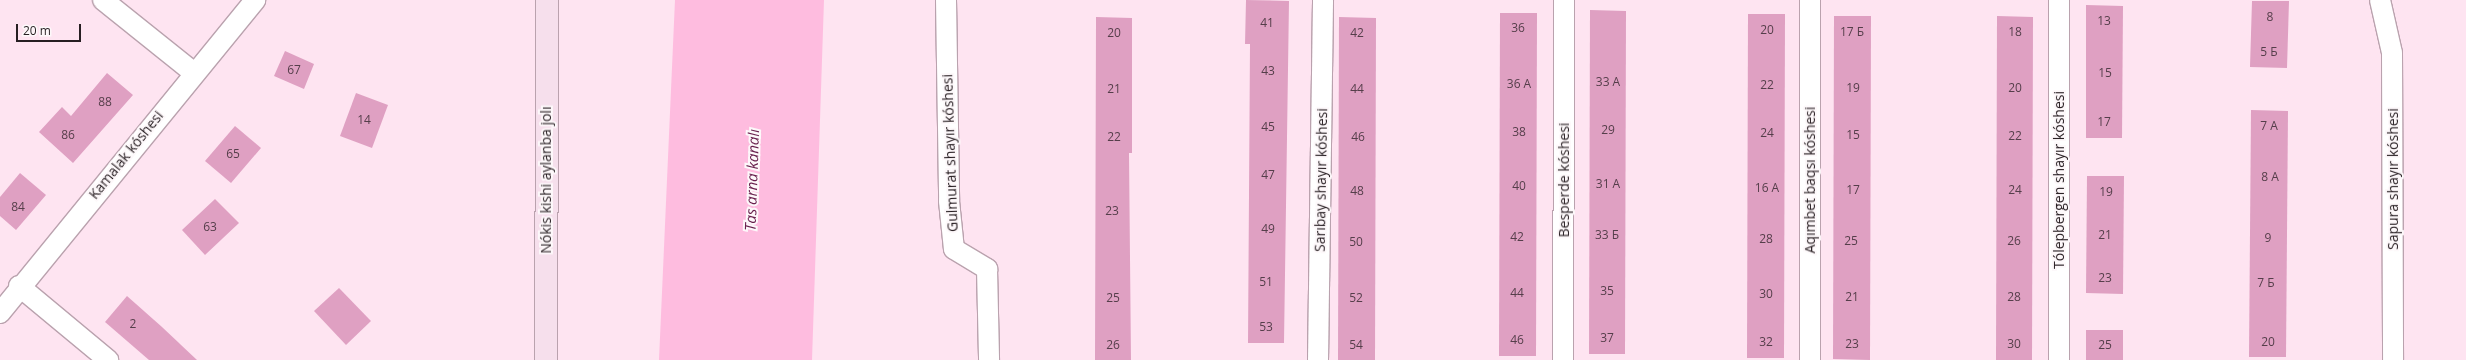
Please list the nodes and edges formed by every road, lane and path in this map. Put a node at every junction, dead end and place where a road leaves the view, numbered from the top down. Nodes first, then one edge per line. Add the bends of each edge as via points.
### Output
1 (103, 0) edge
2 (256, 0) edge
3 (547, 0) edge
4 (946, 0) edge
5 (1324, 0) edge
6 (1564, 0) edge
7 (1810, 0) edge
8 (2059, 0) edge
9 (2380, 0) edge
10 (193, 72) junction
11 (19, 286) junction
12 (0, 313) edge
13 (108, 360) edge
14 (546, 360) edge
15 (989, 360) edge
16 (1318, 360) edge
17 (1563, 360) edge
18 (1810, 360) edge
19 (2059, 360) edge
20 (2393, 360) edge

1 - 10 street
2 - 10 street, Kamalak kóshesi
3 - 14 main road, Nókis kishi aylanba jolı
4 - 15 street, Gulmurat shayır kóshesi via 949,201 954,249 987,269
5 - 16 street, Sarıbay shayır kóshesi
6 - 17 street, Besperde kóshesi
7 - 18 street, Aqımbet baqsı kóshesi
8 - 19 street, Tólepbergen shayır kóshesi
9 - 20 street, Sapura shayır kóshesi via 2392,53
10 - 11 street, Kamalak kóshesi
11 - 12 street, Kamalak kóshesi
11 - 13 street

